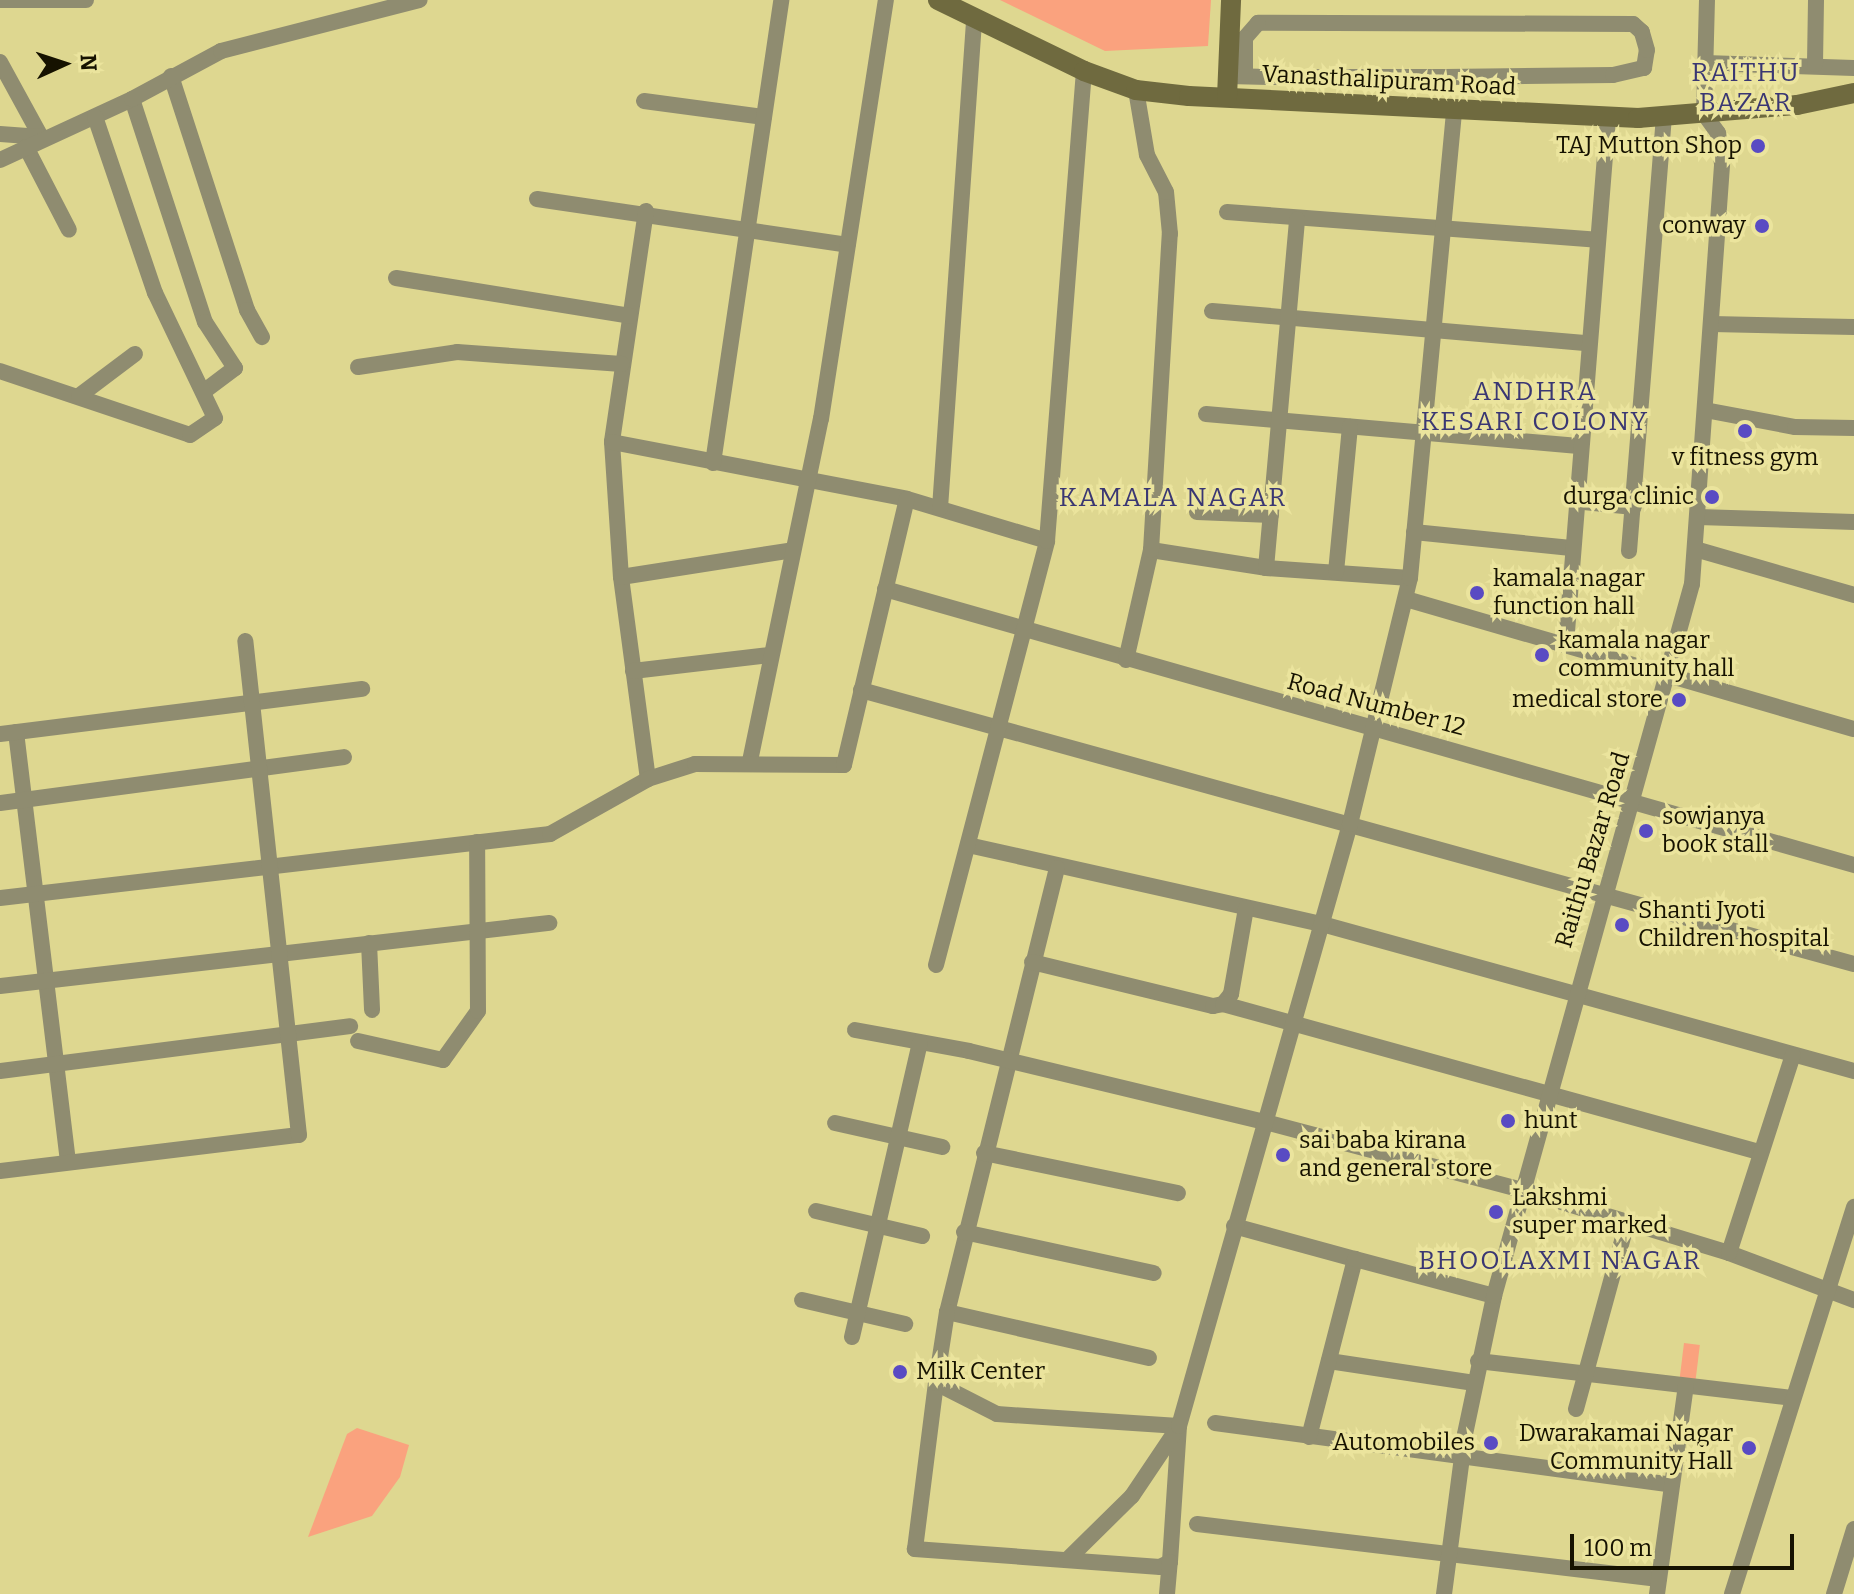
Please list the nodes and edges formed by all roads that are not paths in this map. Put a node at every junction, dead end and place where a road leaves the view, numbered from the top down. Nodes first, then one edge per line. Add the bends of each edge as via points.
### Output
1 (0, 0) edge
2 (86, 0) edge
3 (420, 0) edge
4 (781, 0) edge
5 (886, 0) edge
6 (938, 0) edge
7 (1231, 0) edge
8 (1707, 0) edge
9 (1816, 0) edge
10 (974, 19) junction
11 (1705, 63) junction
12 (1815, 64) junction
13 (1854, 68) edge
14 (2, 69) edge
15 (1084, 71) junction
16 (171, 76) junction
17 (1237, 76) junction
18 (1136, 90) junction
19 (1854, 93) edge
20 (1227, 97) junction
21 (132, 99) junction
22 (644, 101) dead end
23 (1454, 112) junction
24 (1704, 114) junction
25 (95, 117) junction
26 (764, 117) junction
27 (1664, 117) junction
28 (1608, 118) junction
29 (0, 134) edge
30 (41, 137) junction
31 (26, 147) junction
32 (0, 160) edge
33 (537, 199) dead end
34 (646, 211) junction
35 (1227, 212) dead end
36 (1297, 219) junction
37 (69, 230) dead end
38 (745, 230) junction
39 (1441, 231) junction
40 (1597, 240) junction
41 (848, 245) junction
42 (396, 278) dead end
43 (1212, 311) dead end
44 (1288, 314) junction
45 (630, 316) junction
46 (1712, 324) junction
47 (1854, 327) edge
48 (1430, 328) junction
49 (262, 337) dead end
50 (1588, 343) junction
51 (135, 354) dead end
52 (622, 364) junction
53 (358, 367) dead end
54 (0, 371) edge
55 (205, 391) junction
56 (79, 396) junction
57 (1705, 410) junction
58 (1206, 414) dead end
59 (1279, 417) junction
60 (1350, 427) junction
61 (1854, 428) edge
62 (1423, 433) junction
63 (612, 442) junction
64 (1579, 446) junction
65 (713, 463) junction
66 (808, 480) junction
67 (907, 499) junction
68 (1574, 501) junction
69 (1634, 507) junction
70 (940, 508) junction
71 (1197, 512) dead end
72 (1271, 515) junction
73 (1698, 517) junction
74 (1854, 522) edge
75 (1414, 532) junction
76 (1047, 541) junction
77 (1571, 548) junction
78 (1695, 549) junction
79 (793, 550) junction
80 (1151, 550) junction
81 (1629, 551) dead end
82 (1266, 568) junction
83 (1336, 572) junction
84 (621, 577) junction
85 (1410, 578) junction
86 (885, 589) junction
87 (1854, 595) edge
88 (1406, 599) junction
89 (1022, 629) junction
90 (245, 641) dead end
91 (1566, 644) junction
92 (770, 655) junction
93 (1126, 660) junction
94 (633, 671) junction
95 (1669, 674) junction
96 (362, 689) dead end
97 (861, 690) junction
98 (252, 703) junction
99 (996, 728) junction
100 (1371, 728) junction
101 (1854, 729) edge
102 (8, 733) edge
103 (344, 757) dead end
104 (750, 761) junction
105 (259, 768) junction
106 (648, 779) junction
107 (24, 800) junction
108 (1635, 800) junction
109 (0, 803) edge
110 (1350, 824) junction
111 (477, 842) junction
112 (968, 845) junction
113 (272, 865) junction
114 (1854, 865) edge
115 (1057, 868) junction
116 (35, 894) junction
117 (1605, 894) junction
118 (0, 898) edge
119 (1246, 908) junction
120 (549, 923) dead end
121 (1322, 924) junction
122 (474, 931) junction
123 (369, 943) junction
124 (279, 952) junction
125 (1032, 962) junction
126 (1854, 964) edge
127 (936, 965) dead end
128 (45, 981) junction
129 (0, 986) edge
130 (1575, 993) junction
131 (1223, 1004) junction
132 (372, 1010) dead end
133 (1293, 1021) junction
134 (350, 1026) dead end
135 (855, 1030) dead end
136 (288, 1034) junction
137 (358, 1041) dead end
138 (920, 1043) junction
139 (1793, 1055) junction
140 (1006, 1061) junction
141 (54, 1065) junction
142 (0, 1071) edge
143 (1854, 1071) edge
144 (1547, 1095) junction
145 (1265, 1122) junction
146 (835, 1123) dead end
147 (899, 1137) junction
148 (942, 1147) dead end
149 (1759, 1152) junction
150 (984, 1153) junction
151 (68, 1161) junction
152 (0, 1171) edge
153 (1522, 1190) junction
154 (1178, 1193) dead end
155 (1854, 1207) edge
156 (816, 1211) dead end
157 (1627, 1222) junction
158 (877, 1226) junction
159 (1234, 1226) junction
160 (964, 1232) junction
161 (922, 1236) dead end
162 (1729, 1253) junction
163 (1355, 1259) junction
164 (1154, 1273) dead end
165 (1826, 1288) junction
166 (1494, 1296) junction
167 (802, 1300) dead end
168 (1854, 1300) edge
169 (947, 1312) junction
170 (856, 1313) junction
171 (905, 1324) dead end
172 (852, 1337) dead end
173 (1149, 1358) dead end
174 (1329, 1361) junction
175 (1478, 1361) junction
176 (1583, 1374) junction
177 (936, 1383) junction
178 (1474, 1383) junction
179 (1686, 1386) junction
180 (1792, 1398) junction
181 (1576, 1409) dead end
182 (1215, 1423) dead end
183 (1179, 1426) junction
184 (1309, 1437) junction
185 (1462, 1458) junction
186 (1671, 1485) junction
187 (1197, 1524) dead end
188 (1854, 1529) edge
189 (1449, 1554) junction
190 (1067, 1560) junction
191 (1170, 1562) junction
192 (1658, 1587) edge
193 (1167, 1594) edge
194 (1444, 1594) edge
195 (1732, 1594) edge
196 (1834, 1594) edge

1 - 2 street
3 - 16 street via 221,51
4 - 26 street
5 - 41 street
6 - 10 street, Vanasthalipuram Road
7 - 17 street
8 - 11 street
9 - 12 street
10 - 15 street, Vanasthalipuram Road
10 - 70 street
11 - 12 street
11 - 24 street
12 - 13 street
14 - 30 street
15 - 18 street, Vanasthalipuram Road
15 - 76 street
16 - 21 street
16 - 49 street via 247,310
17 - 17 street via 1613,75 1641,70 1647,50 1633,24 1258,23 1245,38
17 - 20 street
18 - 20 street, Vanasthalipuram Road
18 - 80 street via 1147,155 1166,192 1170,234
19 - 24 street, Vanasthalipuram Road
20 - 23 street, Vanasthalipuram Road
21 - 25 street
21 - 55 street via 205,322 235,368
22 - 26 street
23 - 28 street, Vanasthalipuram Road
23 - 39 street
24 - 27 street, Vanasthalipuram Road
24 - 46 street, Raithu Bazar Road via 1718,133 1722,164
25 - 30 street
25 - 55 street via 155,293
26 - 38 street
27 - 28 street, Vanasthalipuram Road
27 - 69 street
28 - 40 street
29 - 30 street
30 - 31 street
31 - 32 street
31 - 37 street
33 - 34 street
34 - 38 street
34 - 45 street
35 - 36 street
36 - 39 street
36 - 44 street
38 - 41 street
38 - 65 street
39 - 40 street
39 - 48 street
40 - 50 street
41 - 66 street
42 - 45 street
43 - 44 street
44 - 48 street
44 - 59 street
45 - 52 street
46 - 47 street
46 - 57 street, Raithu Bazar Road
48 - 50 street
48 - 62 street
50 - 64 street
51 - 56 street
52 - 53 street via 457,352
52 - 63 street
54 - 56 street
55 - 56 street via 215,418 190,435
57 - 61 street via 1795,427
57 - 73 street, Raithu Bazar Road
58 - 59 street
59 - 60 street
59 - 72 street
60 - 62 street
60 - 83 street
62 - 64 street
62 - 75 street
63 - 65 street
63 - 84 street
64 - 68 street
65 - 66 street
66 - 67 street
66 - 79 street
67 - 70 street
67 - 86 street
68 - 69 street
68 - 77 street
69 - 81 street
70 - 76 street
71 - 72 street
72 - 82 street
73 - 74 street
73 - 78 street, Raithu Bazar Road
75 - 77 street
75 - 85 street
76 - 89 street
77 - 91 street
78 - 87 street
78 - 95 street, Raithu Bazar Road via 1692,584
79 - 84 street
79 - 92 street
80 - 82 street
80 - 93 street
82 - 83 street
83 - 85 street
84 - 94 street
85 - 88 street
86 - 89 street, Road Number 12
86 - 97 street
88 - 91 street
88 - 100 street
89 - 93 street, Road Number 12
89 - 99 street
90 - 98 street
91 - 95 street
92 - 94 street
92 - 104 street
93 - 100 street, Road Number 12
94 - 106 street
95 - 101 street
95 - 108 street, Raithu Bazar Road
96 - 98 street
97 - 99 street
97 - 104 street via 844,765
98 - 102 street
98 - 105 street
99 - 110 street
99 - 112 street
100 - 108 street, Road Number 12
100 - 110 street
102 - 107 street
103 - 105 street
104 - 106 street via 695,764
105 - 107 street
105 - 113 street
106 - 111 street via 550,834
107 - 109 street
107 - 116 street
108 - 114 street, Road Number 12
108 - 117 street, Raithu Bazar Road
110 - 117 street
110 - 121 street
111 - 113 street
111 - 122 street
112 - 115 street
112 - 127 street
113 - 116 street
113 - 124 street
115 - 119 street
115 - 125 street
116 - 118 street
116 - 128 street
117 - 126 street
117 - 130 street, Raithu Bazar Road
119 - 121 street
119 - 131 street via 1231,994
120 - 122 street
121 - 130 street
121 - 133 street
122 - 123 street
122 - 137 street via 478,1011 443,1060
123 - 124 street
123 - 132 street
124 - 128 street
124 - 136 street
125 - 131 street via 1213,1006
125 - 140 street
128 - 129 street
128 - 141 street
130 - 139 street
130 - 144 street, Raithu Bazar Road
131 - 133 street
133 - 144 street
133 - 145 street
134 - 136 street
135 - 138 street
136 - 141 street
136 - 151 street via 299,1135
138 - 140 street
138 - 147 street
139 - 143 street
139 - 149 street
140 - 145 street
140 - 150 street
141 - 142 street
141 - 151 street
144 - 149 street
144 - 153 street, Raithu Bazar Road
145 - 153 street
145 - 159 street
146 - 147 street
147 - 148 street
147 - 158 street
149 - 162 street
150 - 154 street
150 - 160 street
151 - 152 street
153 - 157 street
153 - 166 street, Raithu Bazar Road
155 - 165 street
156 - 158 street
157 - 162 street
157 - 176 street
158 - 161 street
158 - 170 street
159 - 163 street
159 - 183 street
160 - 164 street
160 - 169 street
162 - 165 street
163 - 166 street
163 - 174 street
165 - 168 street
165 - 180 street
166 - 175 street, Raithu Bazar Road
167 - 170 street
169 - 173 street
169 - 177 street
170 - 171 street
170 - 172 street
174 - 178 street
174 - 184 street
175 - 176 street
175 - 178 street, Raithu Bazar Road
176 - 179 street
176 - 181 street
177 - 183 street via 997,1414
177 - 190 street via 915,1549
178 - 185 street, Raithu Bazar Road
179 - 180 street
179 - 186 street
180 - 195 street
182 - 184 street
183 - 190 street via 1132,1496
183 - 191 street
184 - 185 street
185 - 186 street
185 - 189 street, Raithu Bazar Road
186 - 192 street
187 - 189 street
188 - 196 street
189 - 192 street
189 - 194 street, Raithu Bazar Road
190 - 191 street via 1160,1567
191 - 193 street

